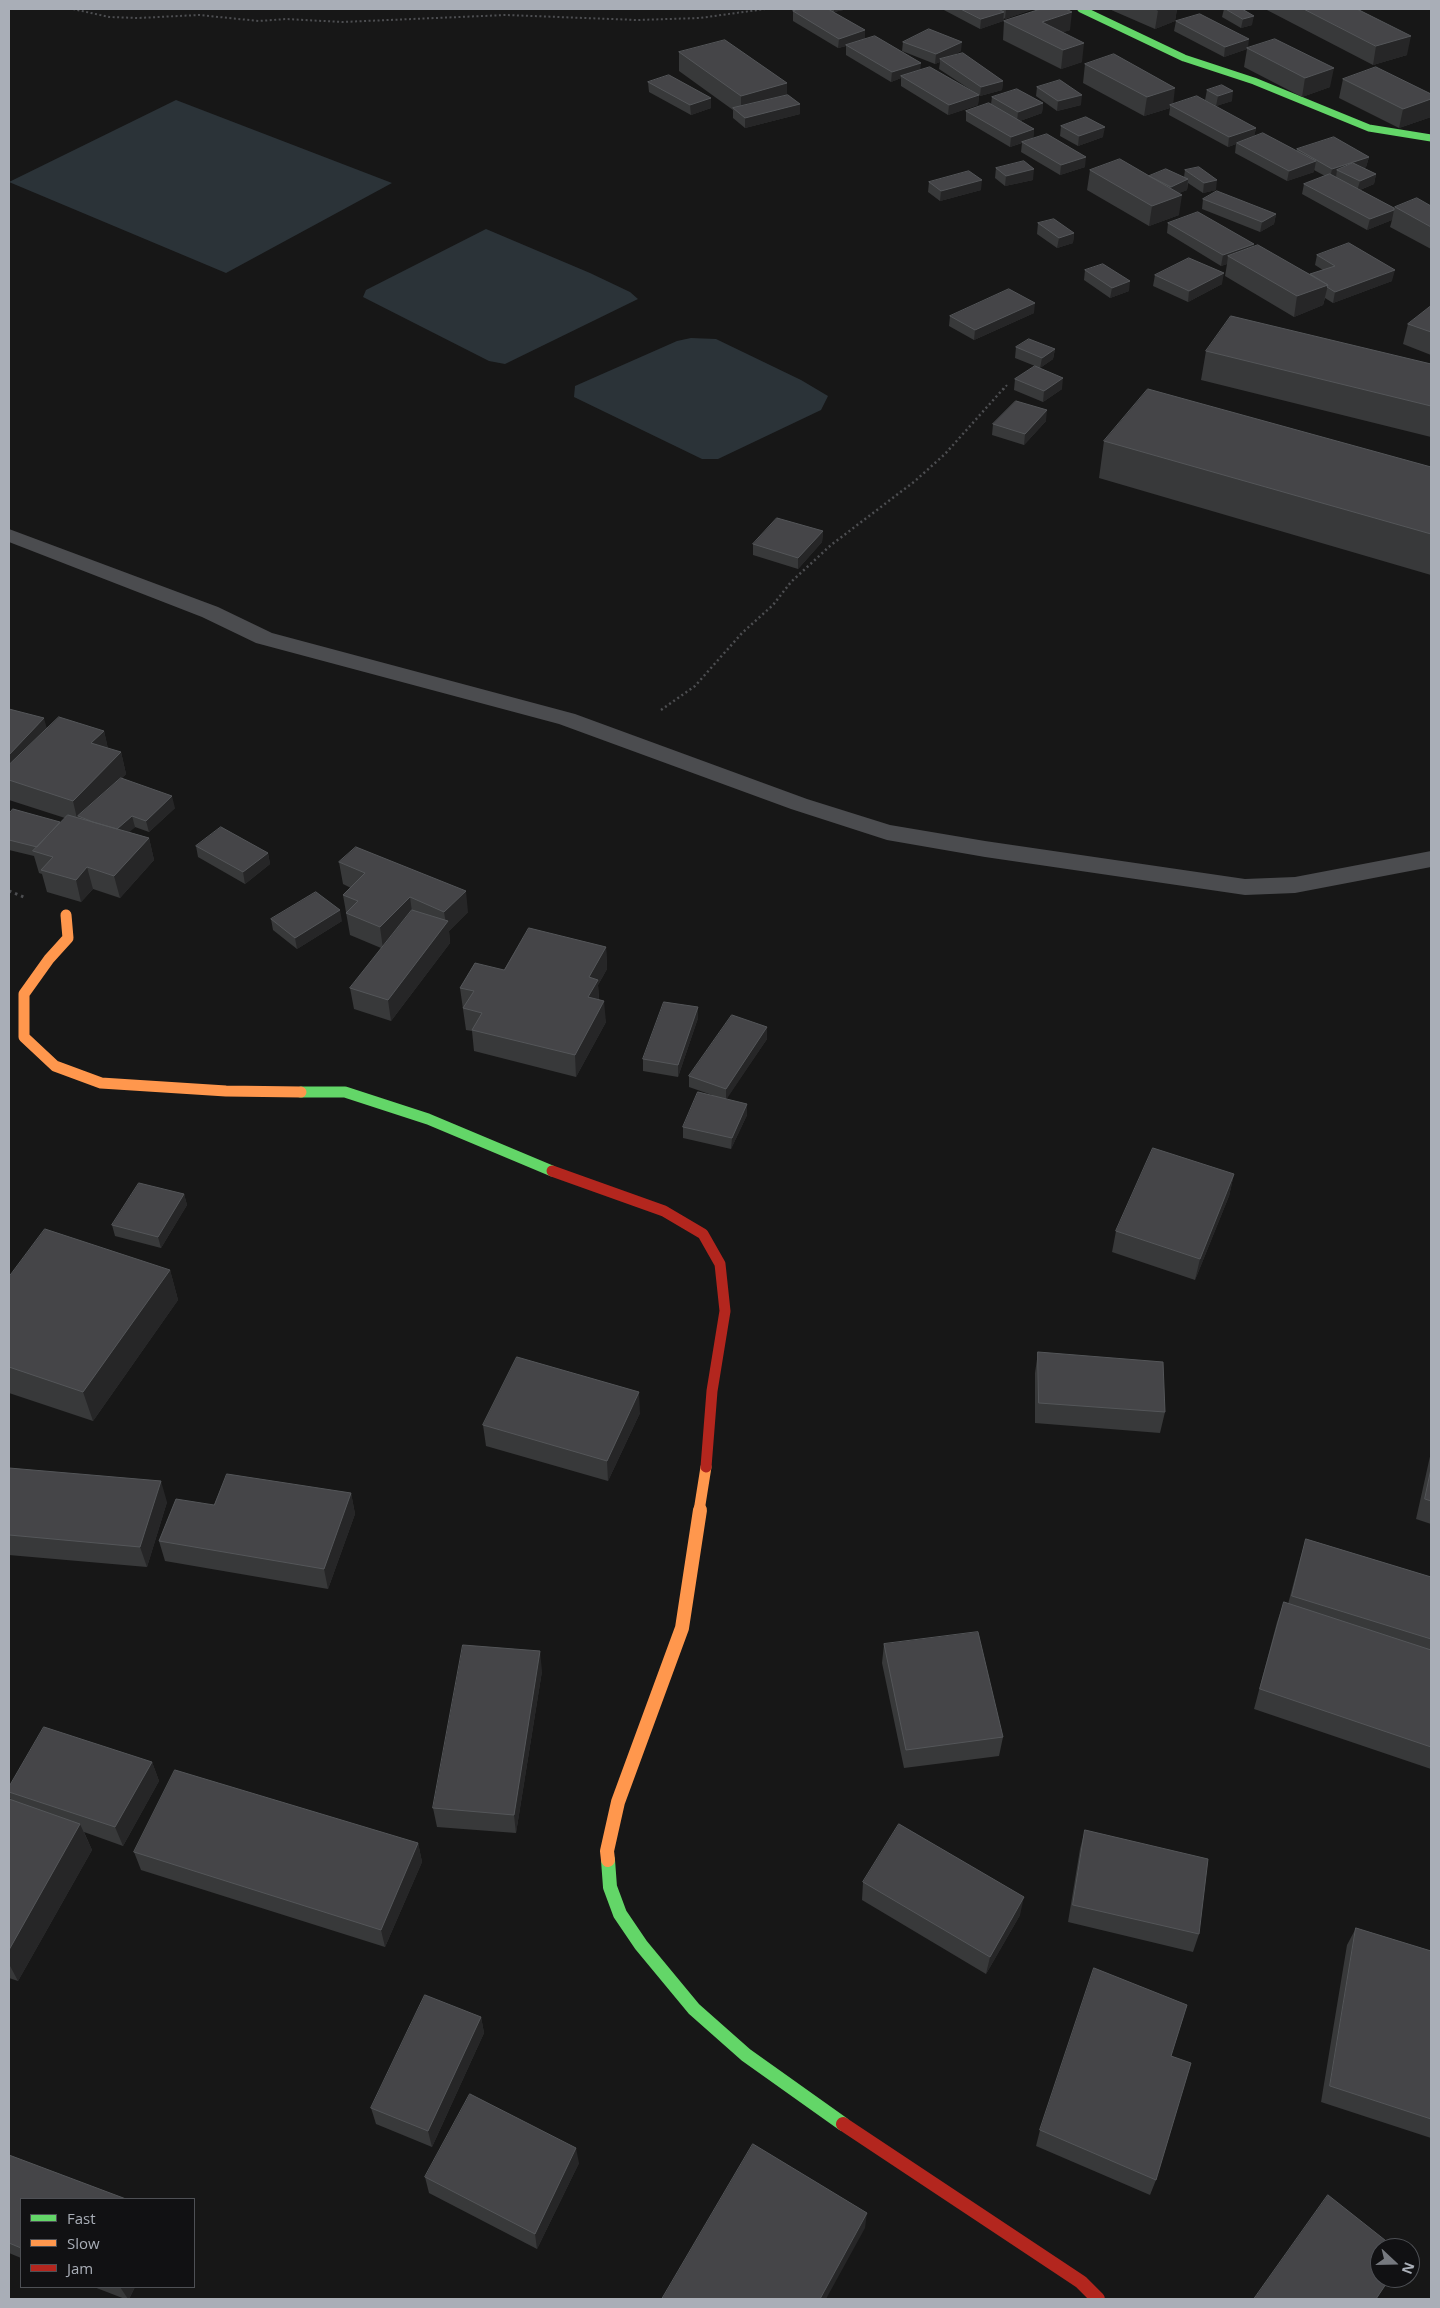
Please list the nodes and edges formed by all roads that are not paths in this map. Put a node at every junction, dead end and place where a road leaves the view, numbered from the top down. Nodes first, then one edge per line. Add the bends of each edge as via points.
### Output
1 (1081, 9) edge
2 (1431, 138) edge
3 (9, 535) edge
4 (1431, 859) edge
5 (66, 915) dead end
6 (1098, 2299) edge

1 - 2 street via 1184,58 1254,81 1369,128
3 - 4 lane via 210,612 264,638 567,719 800,804 887,832 1245,887 1295,884
5 - 6 street via 68,938 24,994 24,1037 55,1066 100,1083 226,1091 344,1092 428,1119 578,1182 664,1211 703,1234 720,1264 725,1311 712,1392 706,1473 682,1628 618,1802 607,1851 610,1887 620,1914 694,2009 746,2055 793,2090 1082,2282

